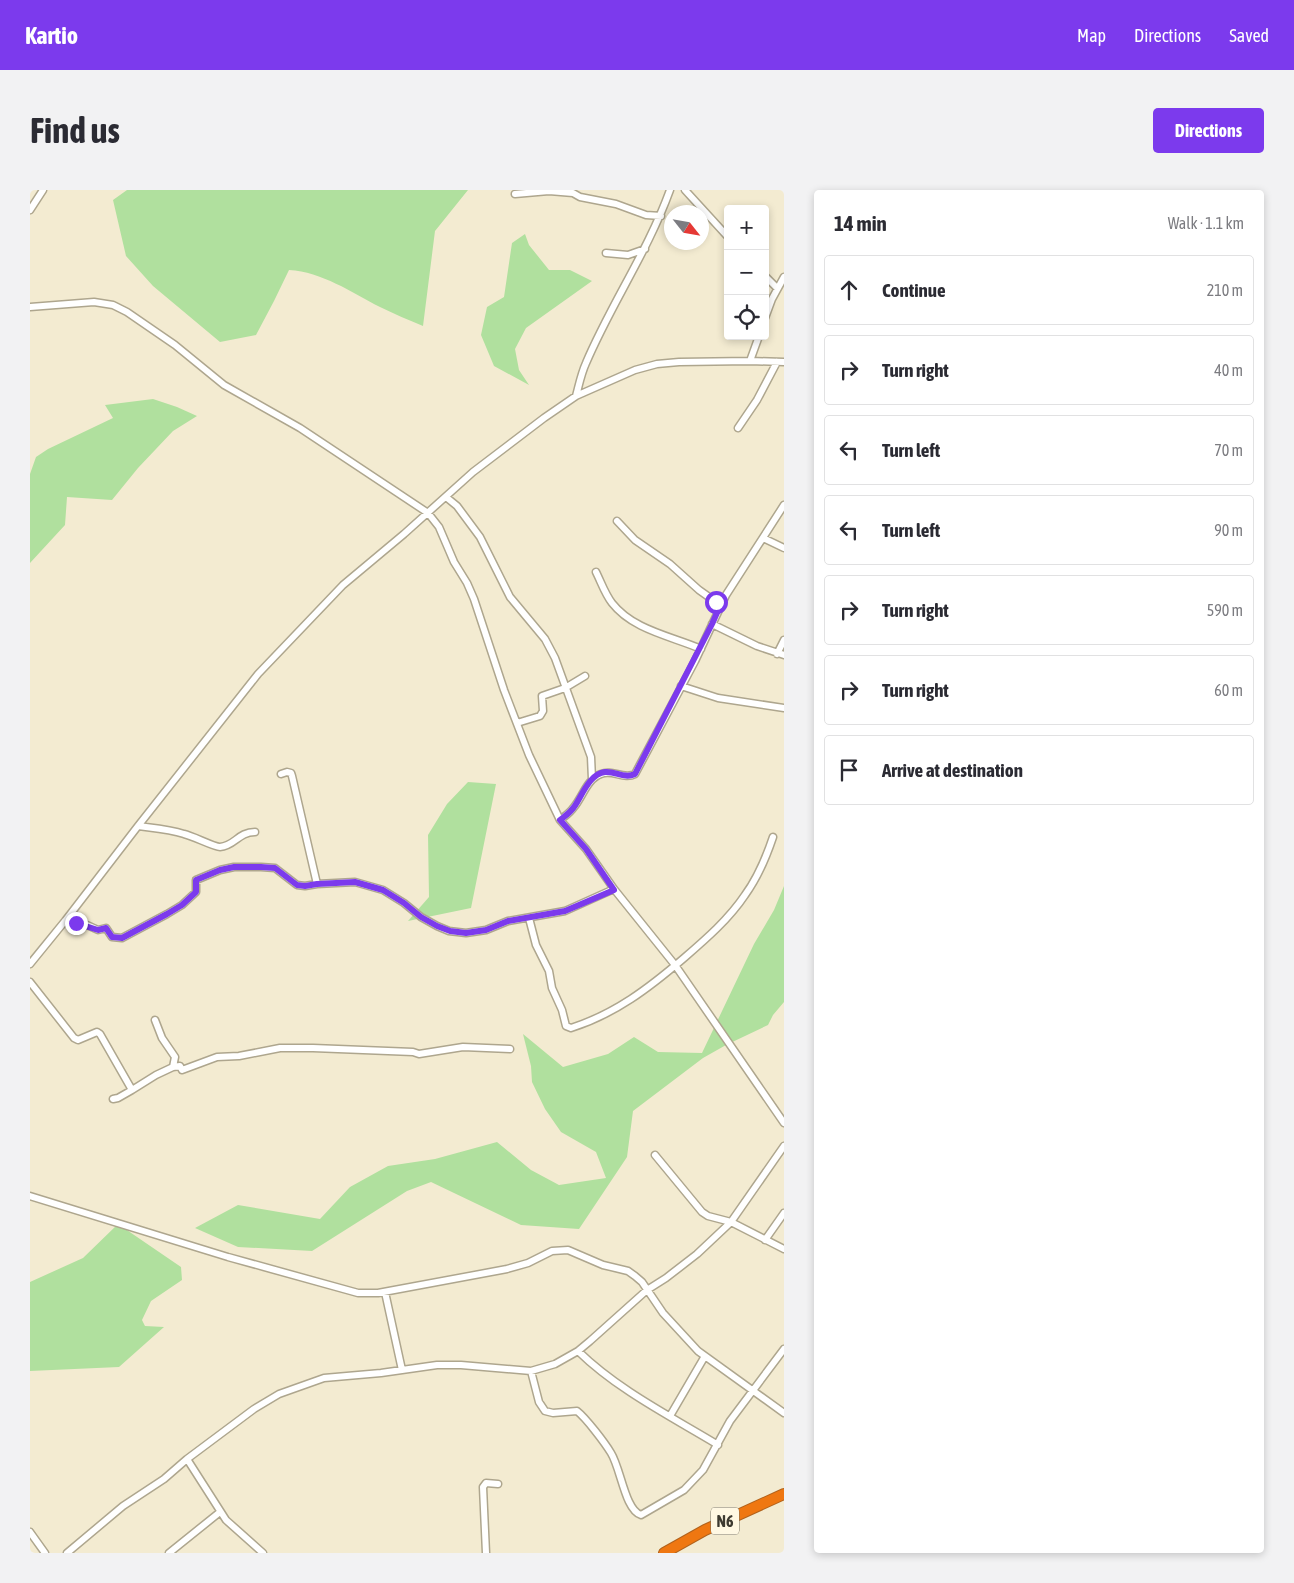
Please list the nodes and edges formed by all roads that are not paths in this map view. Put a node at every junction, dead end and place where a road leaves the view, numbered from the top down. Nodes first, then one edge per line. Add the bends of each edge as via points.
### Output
1 (43, 190) edge
2 (670, 190) edge
3 (685, 190) edge
4 (515, 194) dead end
5 (30, 210) edge
6 (660, 216) junction
7 (724, 232) edge
8 (644, 249) junction
9 (606, 253) dead end
10 (784, 277) edge
11 (769, 280) edge
12 (777, 288) junction
13 (30, 307) edge
14 (769, 308) edge
15 (758, 340) edge
16 (750, 361) junction
17 (780, 362) edge
18 (576, 396) junction
19 (738, 428) dead end
20 (446, 497) junction
21 (784, 505) edge
22 (428, 513) junction
23 (617, 521) dead end
24 (763, 538) junction
25 (784, 548) edge
26 (596, 572) dead end
27 (720, 606) junction
28 (712, 624) junction
29 (784, 640) edge
30 (701, 649) junction
31 (780, 654) edge
32 (585, 676) dead end
33 (681, 686) junction
34 (565, 688) junction
35 (784, 708) edge
36 (517, 723) junction
37 (281, 774) dead end
38 (592, 779) junction
39 (560, 820) junction
40 (138, 826) junction
41 (255, 832) dead end
42 (774, 837) dead end
43 (317, 884) junction
44 (614, 890) junction
45 (529, 918) junction
46 (65, 921) junction
47 (30, 964) edge
48 (676, 965) junction
49 (30, 982) edge
50 (154, 1020) dead end
51 (510, 1049) dead end
52 (173, 1067) junction
53 (132, 1090) junction
54 (113, 1099) dead end
55 (784, 1123) edge
56 (784, 1146) edge
57 (655, 1155) dead end
58 (30, 1196) edge
59 (784, 1213) edge
60 (731, 1222) junction
61 (765, 1240) junction
62 (784, 1249) edge
63 (647, 1290) junction
64 (385, 1292) junction
65 (784, 1349) edge
66 (578, 1351) junction
67 (705, 1356) junction
68 (402, 1370) junction
69 (531, 1371) junction
70 (752, 1391) junction
71 (784, 1413) edge
72 (670, 1416) junction
73 (718, 1444) junction
74 (187, 1459) junction
75 (498, 1484) dead end
76 (784, 1494) edge
77 (220, 1512) junction
78 (30, 1532) edge
79 (45, 1553) edge
80 (68, 1553) edge
81 (169, 1553) edge
82 (263, 1553) edge
83 (486, 1553) edge
84 (664, 1553) edge

1 - 5 street
2 - 6 street
3 - 7 street
4 - 6 street via 549,191 573,194
6 - 8 street
8 - 9 street via 628,255
8 - 18 street via 586,363
10 - 12 street
11 - 12 street
12 - 14 street
13 - 22 street via 94,302 113,305 127,312 224,385 300,428
15 - 16 street
16 - 17 street
16 - 18 street via 657,364 635,370
17 - 19 street
18 - 20 street via 473,472
20 - 22 street
20 - 34 street via 457,506 480,537 510,597 545,639
21 - 24 street
22 - 36 street via 439,527 474,599
22 - 40 street via 343,585 258,674
23 - 27 street via 635,540 670,564
24 - 25 street
24 - 27 street
26 - 30 street via 610,602 631,620
27 - 28 street
28 - 30 street
28 - 31 street
29 - 31 street
30 - 33 street
32 - 34 street
33 - 35 street via 718,698
33 - 38 street via 635,774 630,777 604,772
34 - 36 street via 542,696 540,716
34 - 38 street via 591,757
36 - 39 street
37 - 43 street via 287,772 292,776
38 - 39 street via 576,806
39 - 44 street via 586,849
40 - 41 street via 168,829 219,847 229,845 246,832
40 - 46 street
42 - 48 street via 759,874 745,896 706,939
43 - 45 street via 355,882 376,888 437,926 456,932 476,933 508,921
43 - 46 street via 297,885 275,868 234,867 196,880 196,892 182,905 122,938 112,937 106,928 98,930
44 - 45 street via 565,911
44 - 48 street
45 - 48 street via 564,1021 571,1028 602,1016 636,997
46 - 47 street
48 - 55 street
49 - 53 street via 74,1038 78,1040 93,1032 100,1034
50 - 52 street via 176,1057
51 - 52 street via 463,1047 419,1054 280,1048 217,1057 182,1070 180,1066
52 - 53 street
53 - 54 street
56 - 60 street
57 - 60 street via 702,1212
58 - 64 street via 348,1291
59 - 61 street
60 - 61 street
60 - 63 street via 692,1258
61 - 62 street
63 - 64 street via 628,1271 603,1265 568,1250 559,1250 507,1270
63 - 66 street
63 - 67 street via 675,1327
64 - 68 street
65 - 70 street
66 - 69 street via 555,1364
66 - 72 street via 602,1373
67 - 70 street
67 - 72 street
68 - 69 street via 453,1365
68 - 74 street via 324,1378 279,1394
69 - 73 street via 539,1402 546,1411 577,1411 611,1452 630,1505 638,1514 644,1514 691,1484
70 - 71 street
70 - 73 street
72 - 73 street
74 - 77 street
74 - 80 street via 164,1479 123,1506
75 - 83 street via 486,1483 483,1488
76 - 84 highway, N6 via 705,1530
77 - 81 street
77 - 82 street via 233,1528
78 - 79 street

